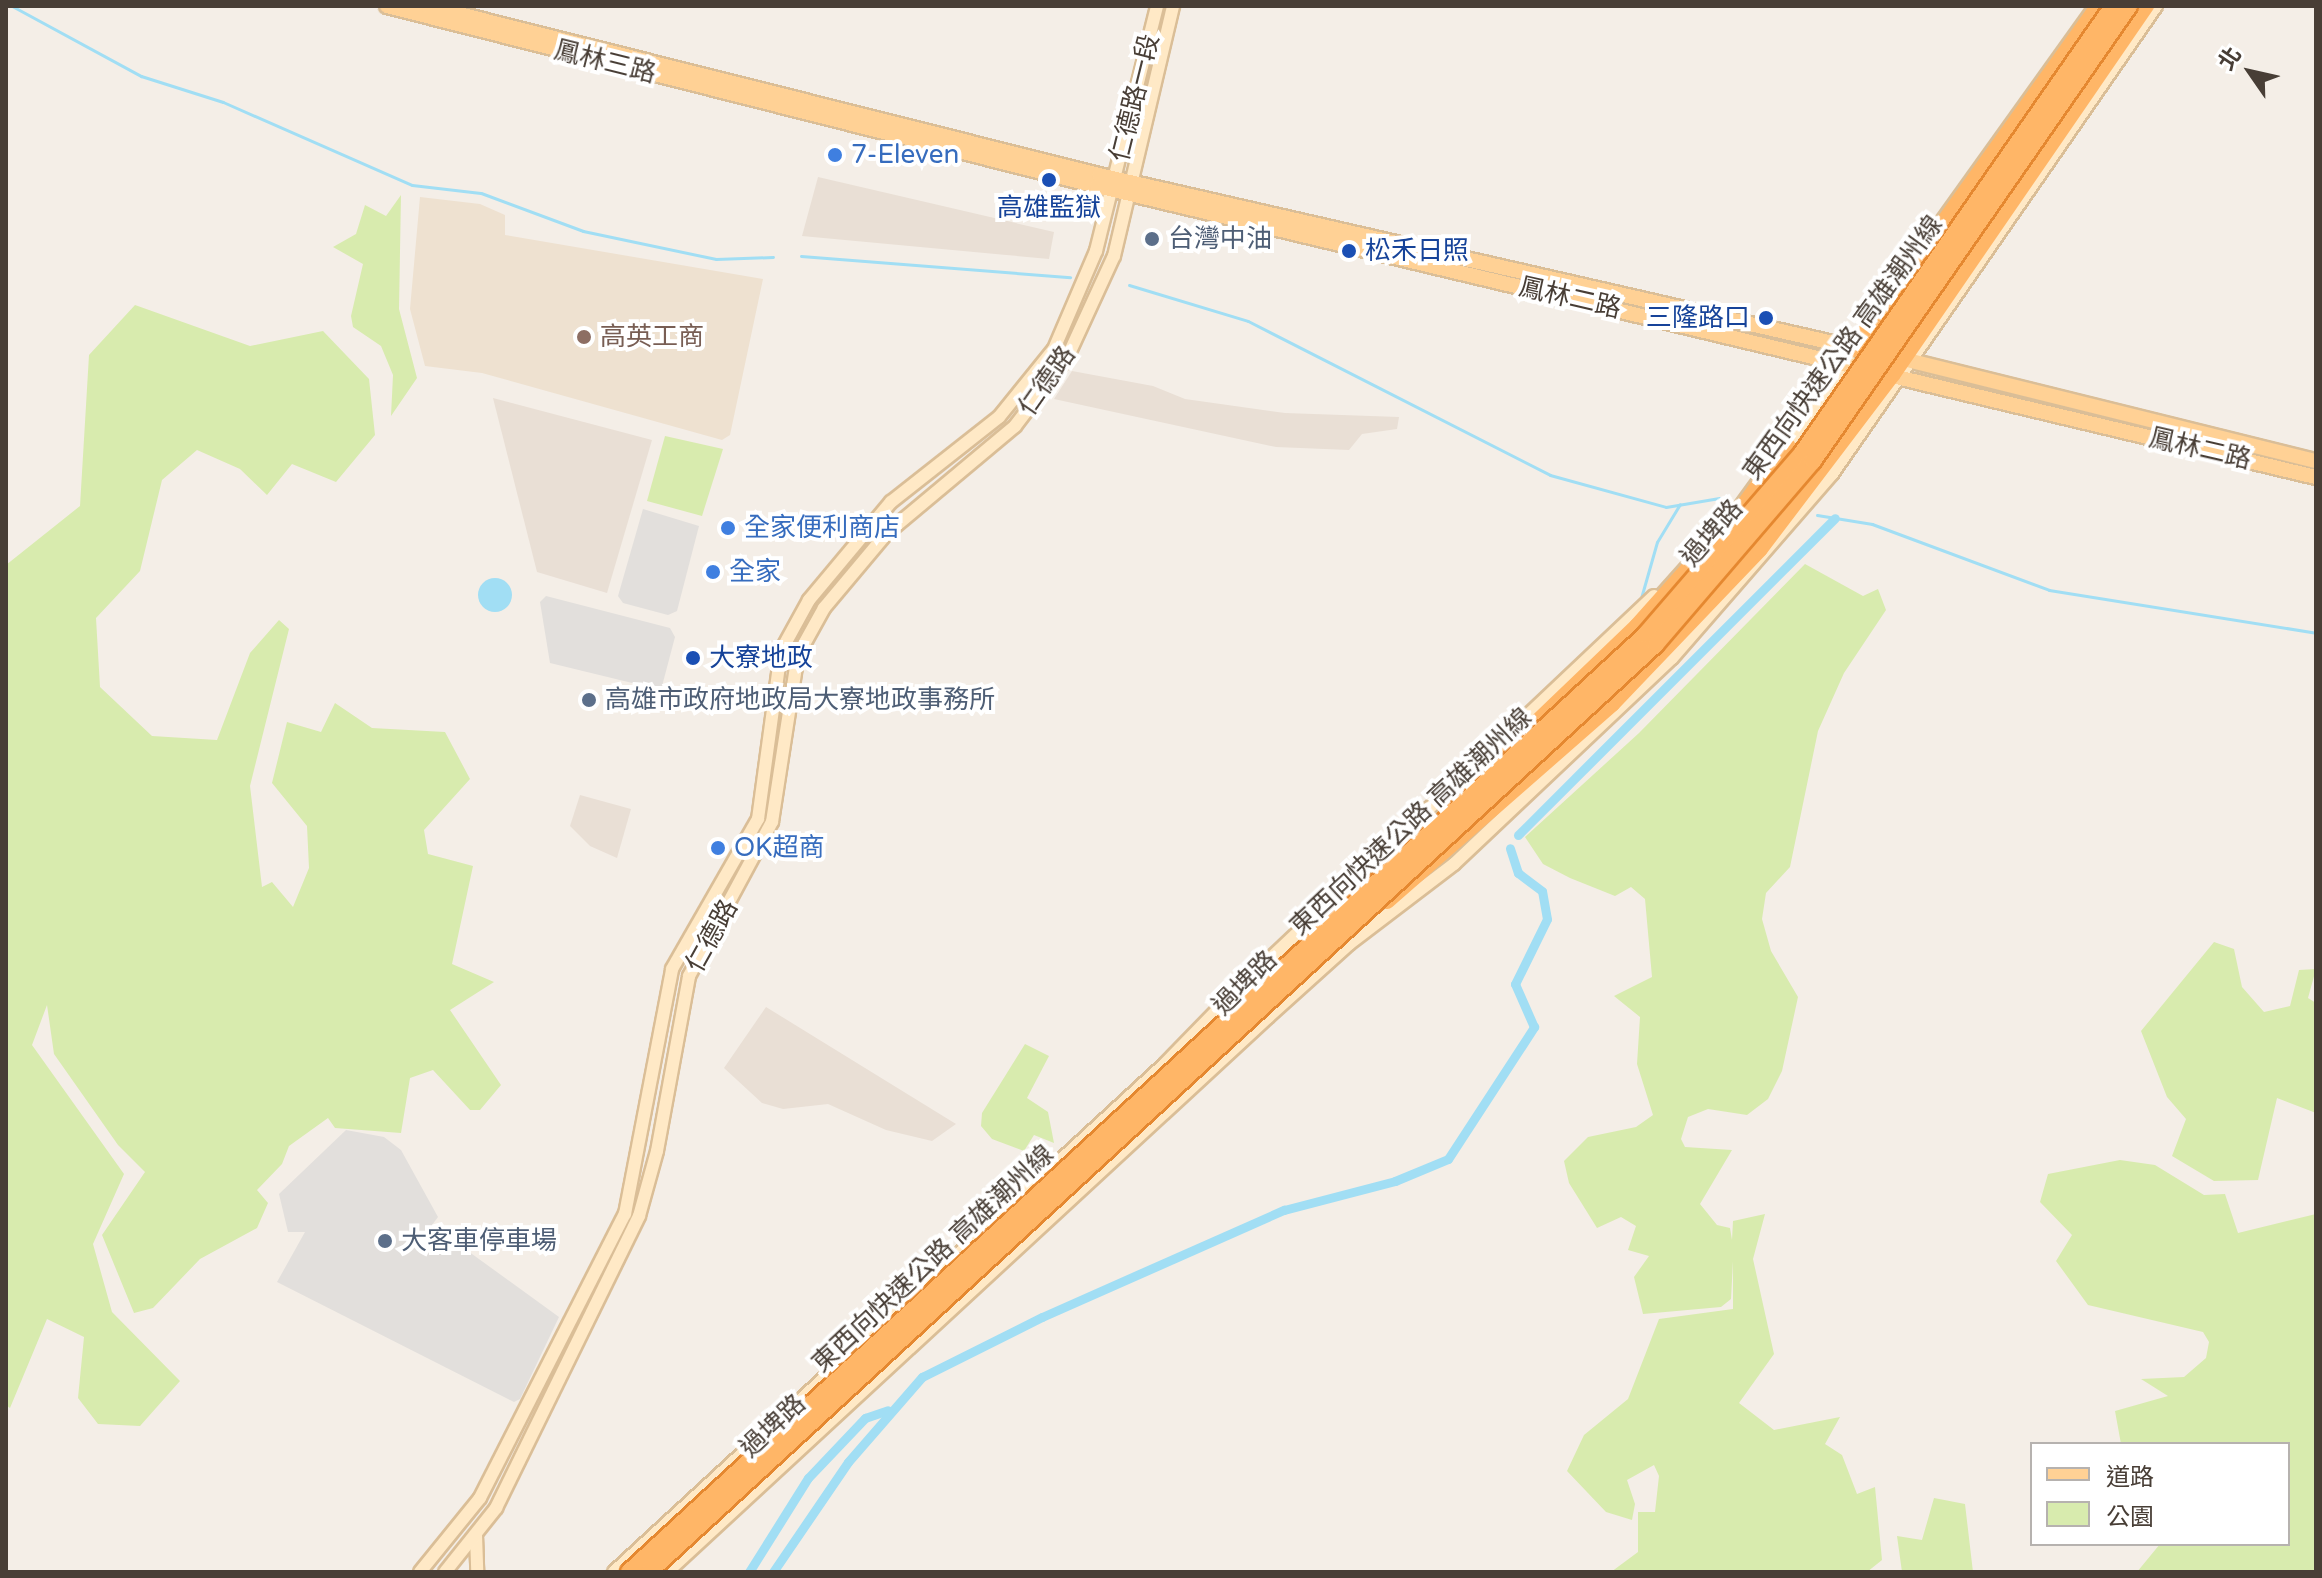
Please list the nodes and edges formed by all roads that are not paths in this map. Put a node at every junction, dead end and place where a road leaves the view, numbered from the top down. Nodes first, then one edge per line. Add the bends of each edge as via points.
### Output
1 (387, 6) edge
2 (427, 6) edge
3 (1157, 6) edge
4 (1173, 6) edge
5 (2090, 6) edge
6 (2099, 6) edge
7 (2113, 6) edge
8 (2129, 6) edge
9 (2146, 6) edge
10 (2156, 6) edge
11 (825, 112) junction
12 (1114, 184) junction
13 (1131, 188) junction
14 (1849, 356) junction
15 (1903, 368) junction
16 (1787, 446) junction
17 (2316, 461) edge
18 (2316, 477) edge
19 (1340, 935) junction
20 (1173, 1072) junction
21 (476, 1535) junction
22 (420, 1572) edge
23 (445, 1572) edge
24 (477, 1572) edge
25 (614, 1572) edge
26 (629, 1572) edge
27 (649, 1572) edge
28 (667, 1572) edge

1 - 11 main road, 鳳林三路
2 - 11 main road, 鳳林三路
3 - 12 main road, 仁德路一段
4 - 13 main road, 仁德路一段
5 - 14 main road, 過埤路
6 - 14 highway
7 - 20 highway, 東西向快速公路 高雄潮州線, bridge via 1802,453 1739,531 1594,685
8 - 19 highway, 東西向快速公路 高雄潮州線, bridge via 1813,461 1750,539 1656,644
9 - 15 highway
10 - 15 main road, 過埤路
11 - 12 main road, 鳳林二路
12 - 13 main road, 鳳林二路
12 - 22 main road, 仁德路 via 1096,251 1054,349 999,417 891,502 809,600 781,651 758,819 672,969 625,1214 480,1498
13 - 14 main road, 鳳林二路
13 - 21 main road, 仁德路 via 1095,302 1030,410 886,534 824,608 798,655 772,822 689,976 657,1151 639,1216 547,1413
14 - 15 main road, 鳳林二路
14 - 16 main road, 過埤路
15 - 17 main road, 鳳林二路
15 - 18 main road, 鳳林二路
15 - 19 highway, bridge via 1810,486 1655,663 1513,796
15 - 28 main road, 過埤路 via 1832,474 1672,658 1454,864 1349,944 1268,1017
16 - 20 highway, bridge via 1678,581 1586,677
16 - 25 main road, 過埤路 via 1673,578 1580,670 1239,988 1165,1064
19 - 27 highway, 東西向快速公路 高雄潮州線, bridge
20 - 26 highway, 東西向快速公路 高雄潮州線, bridge
21 - 23 main road, 仁德路
21 - 24 main road

